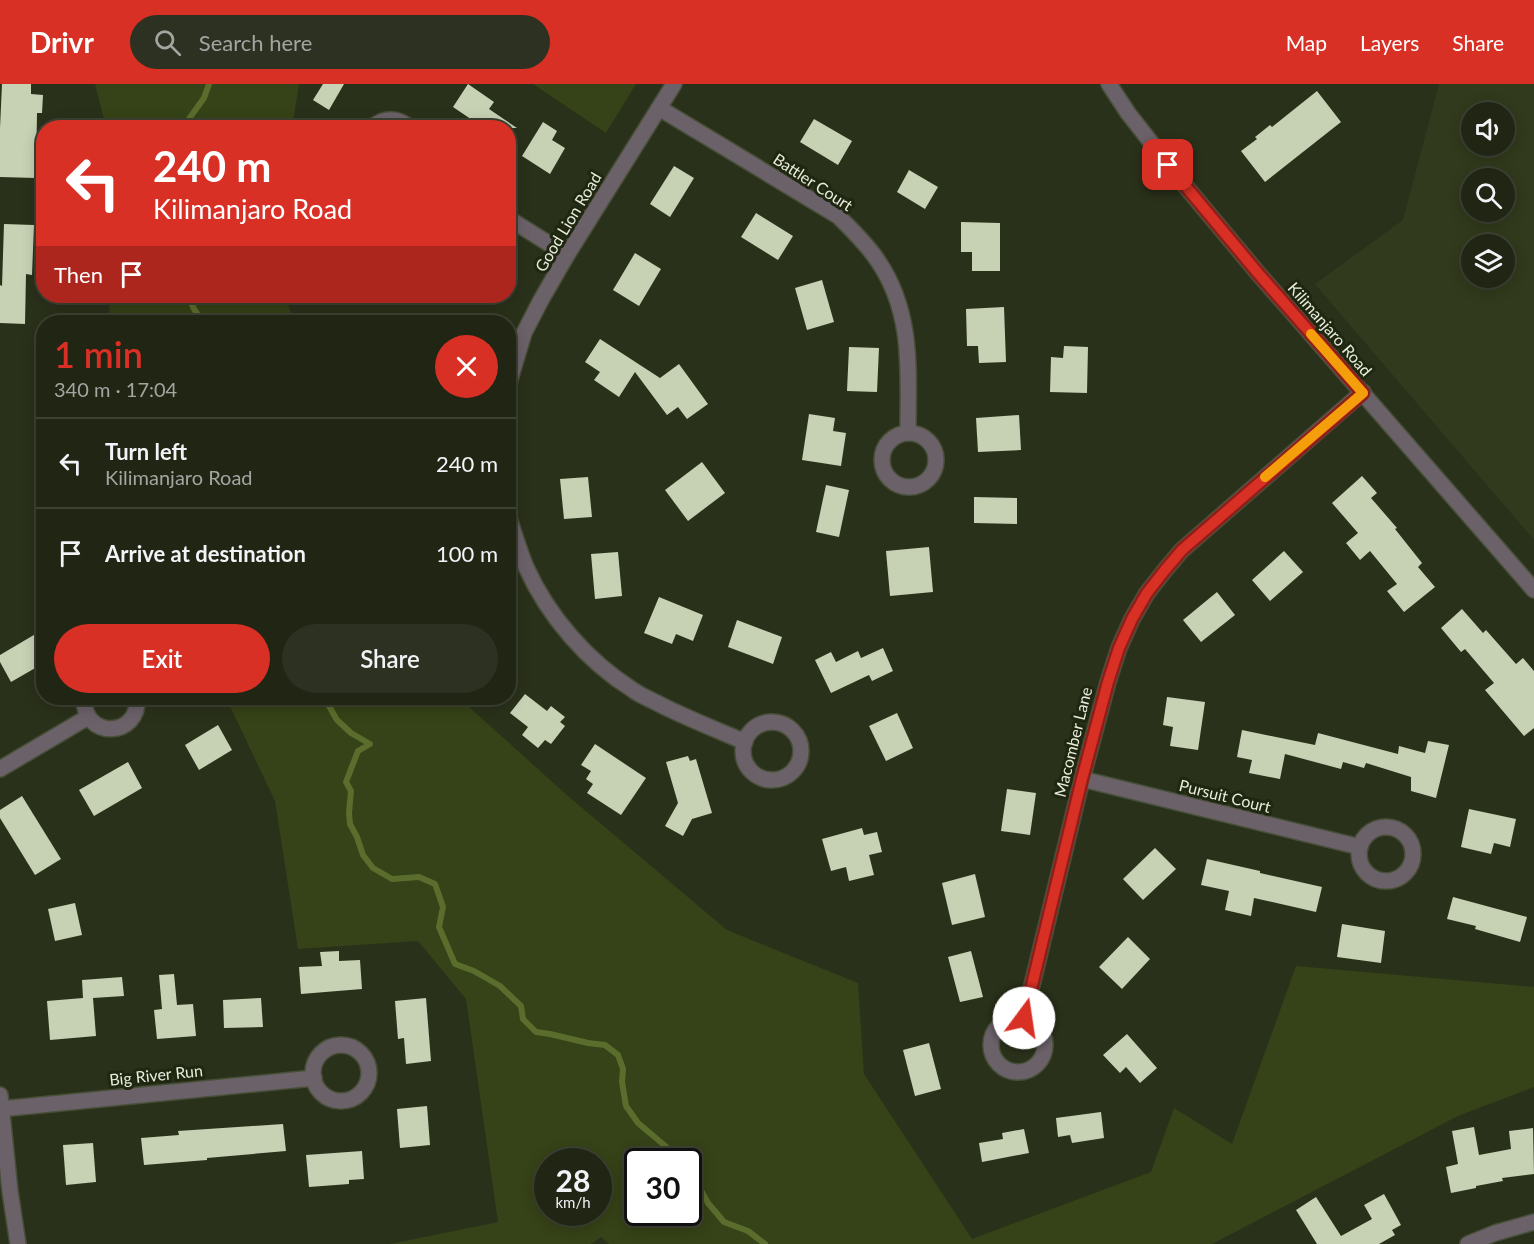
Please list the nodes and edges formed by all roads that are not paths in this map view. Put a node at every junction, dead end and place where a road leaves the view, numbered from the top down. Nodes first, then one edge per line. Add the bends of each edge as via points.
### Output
1 (674, 84) edge
2 (1109, 84) edge
3 (659, 108) junction
4 (516, 223) edge
5 (567, 255) junction
6 (516, 360) edge
7 (1363, 393) junction
8 (908, 433) dead end
9 (516, 541) edge
10 (1534, 590) edge
11 (84, 705) edge
12 (137, 705) edge
13 (88, 717) junction
14 (745, 742) dead end
15 (0, 769) edge
16 (1082, 779) junction
17 (1360, 847) dead end
18 (1024, 1018) dead end
19 (314, 1078) dead end
20 (0, 1104) edge
21 (1534, 1222) edge
22 (18, 1244) edge
23 (1467, 1244) edge

1 - 3 street, Good Lion Road
2 - 7 street, Kilimanjaro Road via 1182,182
3 - 5 street, Good Lion Road
3 - 8 street, Battler Court via 838,216 879,261 902,313 907,346
4 - 5 street
5 - 6 street, Good Lion Road via 524,333
7 - 10 street, Kilimanjaro Road
7 - 16 street, Macomber Lane via 1182,550 1147,593 1115,659
9 - 14 street via 543,599 581,648 609,673 634,691
11 - 13 street
12 - 13 street via 134,716 120,728 106,729
13 - 15 street
16 - 17 street, Pursuit Court
16 - 18 street, Macomber Lane
19 - 20 street, Big River Run
20 - 22 street
21 - 23 street

